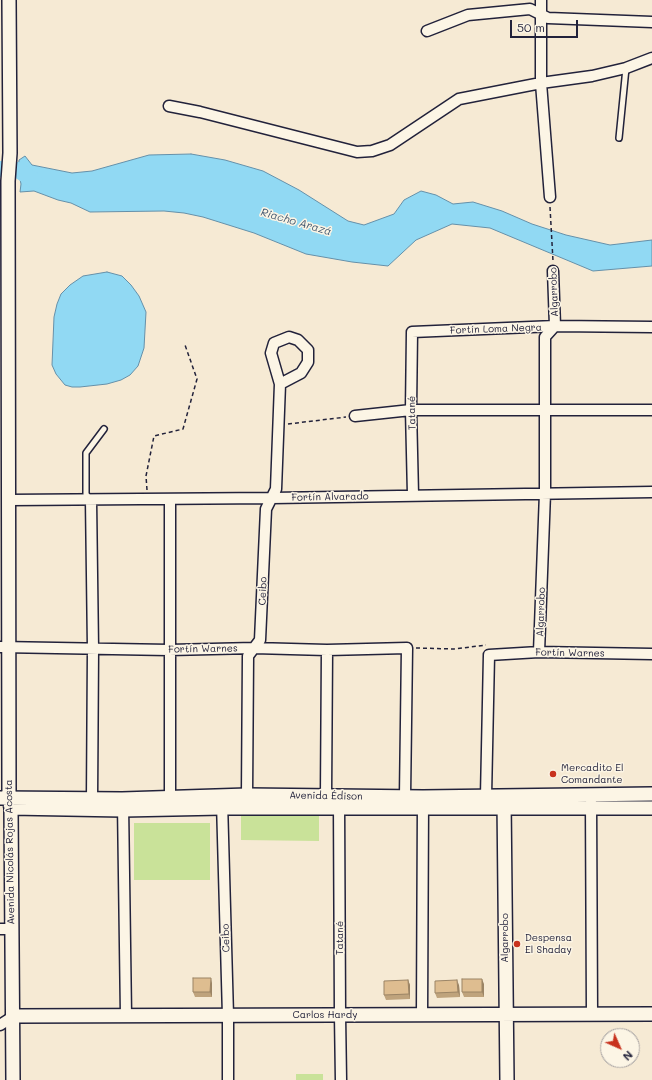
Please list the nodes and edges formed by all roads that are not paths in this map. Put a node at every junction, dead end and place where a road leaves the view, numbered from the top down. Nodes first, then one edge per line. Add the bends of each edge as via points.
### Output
1 (541, 0) edge
2 (6, 6) edge
3 (541, 14) junction
4 (652, 22) edge
5 (427, 31) dead end
6 (652, 58) edge
7 (626, 68) junction
8 (541, 83) junction
9 (169, 106) dead end
10 (619, 138) dead end
11 (550, 197) road end
12 (4, 228) edge
13 (553, 271) road end
14 (4, 311) edge
15 (555, 326) junction
16 (652, 328) edge
17 (412, 332) joint
18 (280, 384) junction
19 (4, 398) edge
20 (411, 410) junction
21 (544, 410) junction
22 (652, 410) edge
23 (355, 416) road end
24 (104, 429) dead end
25 (652, 492) edge
26 (545, 493) junction
27 (413, 495) junction
28 (272, 498) junction
29 (170, 499) junction
30 (8, 500) junction
31 (91, 500) junction
32 (4, 647) edge
33 (254, 648) junction
34 (93, 649) junction
35 (169, 650) junction
36 (327, 650) junction
37 (539, 652) junction
38 (652, 654) edge
39 (591, 794) junction
40 (652, 794) edge
41 (247, 795) junction
42 (326, 795) junction
43 (405, 796) junction
44 (486, 796) junction
45 (170, 798) junction
46 (92, 800) junction
47 (7, 801) edge
48 (222, 802) junction
49 (339, 802) junction
50 (504, 802) junction
51 (423, 803) junction
52 (123, 805) junction
53 (591, 808) junction
54 (652, 808) edge
55 (6, 929) edge
56 (505, 1014) junction
57 (592, 1014) junction
58 (652, 1014) edge
59 (340, 1015) junction
60 (422, 1015) junction
61 (14, 1016) junction
62 (126, 1016) junction
63 (228, 1016) junction
64 (0, 1025) edge
65 (13, 1080) edge
66 (228, 1080) edge
67 (342, 1080) edge
68 (507, 1080) edge

1 - 3 street
2 - 12 street, Avenida Nicolás Rojas Acosta via 10,153
3 - 4 street via 548,18
3 - 5 street via 530,9 468,15
3 - 8 street
6 - 7 street
7 - 8 street
7 - 10 lane
8 - 9 street via 459,99 390,145 372,151 356,152
8 - 11 street
12 - 14 street, Avenida Nicolás Rojas Acosta
13 - 15 street, Algarrobo
14 - 19 street, Avenida Nicolás Rojas Acosta
15 - 16 street, Fortín Loma Negra
15 - 17 street, Fortín Loma Negra
15 - 21 street, Algarrobo via 545,337
17 - 20 street, Tatané
18 - 18 street, Ceibo via 271,353 274,343 289,337 298,340 308,350 308,362 301,373
18 - 28 street, Ceibo via 276,489
19 - 30 street, Avenida Nicolás Rojas Acosta
20 - 21 street
20 - 23 street
20 - 27 street, Tatané
21 - 22 street
21 - 26 street, Algarrobo
24 - 31 lane via 86,453 86,494
25 - 26 street, Fortín Alvarado
26 - 27 street, Fortín Alvarado
26 - 37 street, Algarrobo
27 - 28 street, Fortín Alvarado
28 - 29 street, Fortín Alvarado
28 - 33 street, Ceibo via 266,509 260,640
29 - 31 street, Fortín Alvarado
29 - 35 street
30 - 31 street, Fortín Alvarado
30 - 32 street, Avenida Nicolás Rojas Acosta
31 - 34 street
32 - 34 street, Fortín Warnes
32 - 47 street, Avenida Nicolás Rojas Acosta
33 - 35 street, Fortín Warnes
33 - 36 street, Fortín Warnes
33 - 41 street, Ceibo via 248,656
34 - 35 street, Fortín Warnes
34 - 46 street
35 - 45 street
36 - 42 street
36 - 43 street, Fortín Warnes via 407,648
37 - 38 street, Fortín Warnes
37 - 44 street, Fortín Warnes via 489,655
39 - 40 street, Avenida Édison
39 - 50 street, Avenida Édison
39 - 53 street
41 - 42 street, Avenida Édison
41 - 48 street, Avenida Édison
42 - 49 street, Avenida Édison
43 - 49 street, Avenida Édison
43 - 51 street, Avenida Édison
44 - 50 street, Avenida Édison
44 - 51 street, Avenida Édison
45 - 48 street, Avenida Édison
45 - 52 street, Avenida Édison
46 - 47 street, Avenida Édison
46 - 52 street, Avenida Édison
47 - 52 street, Avenida Édison
47 - 55 street, Avenida Nicolás Rojas Acosta
48 - 49 street, Avenida Édison
48 - 52 street, Avenida Édison
48 - 63 street, Ceibo
49 - 51 street, Avenida Édison
49 - 59 street, Tatané
50 - 51 street, Avenida Édison
50 - 53 street, Avenida Édison
50 - 56 street, Algarrobo
51 - 60 street
52 - 62 street
53 - 54 street, Avenida Édison
53 - 57 street
55 - 61 street, Avenida Nicolás Rojas Acosta
56 - 57 street, Carlos Hardy
56 - 60 street, Carlos Hardy
56 - 68 street, Algarrobo
57 - 58 street, Carlos Hardy
59 - 60 street, Carlos Hardy
59 - 63 street, Carlos Hardy
59 - 67 street, Tatané
61 - 62 street, Carlos Hardy
61 - 64 street
61 - 65 street, Avenida Nicolás Rojas Acosta
62 - 63 street, Carlos Hardy
63 - 66 street, Ceibo

